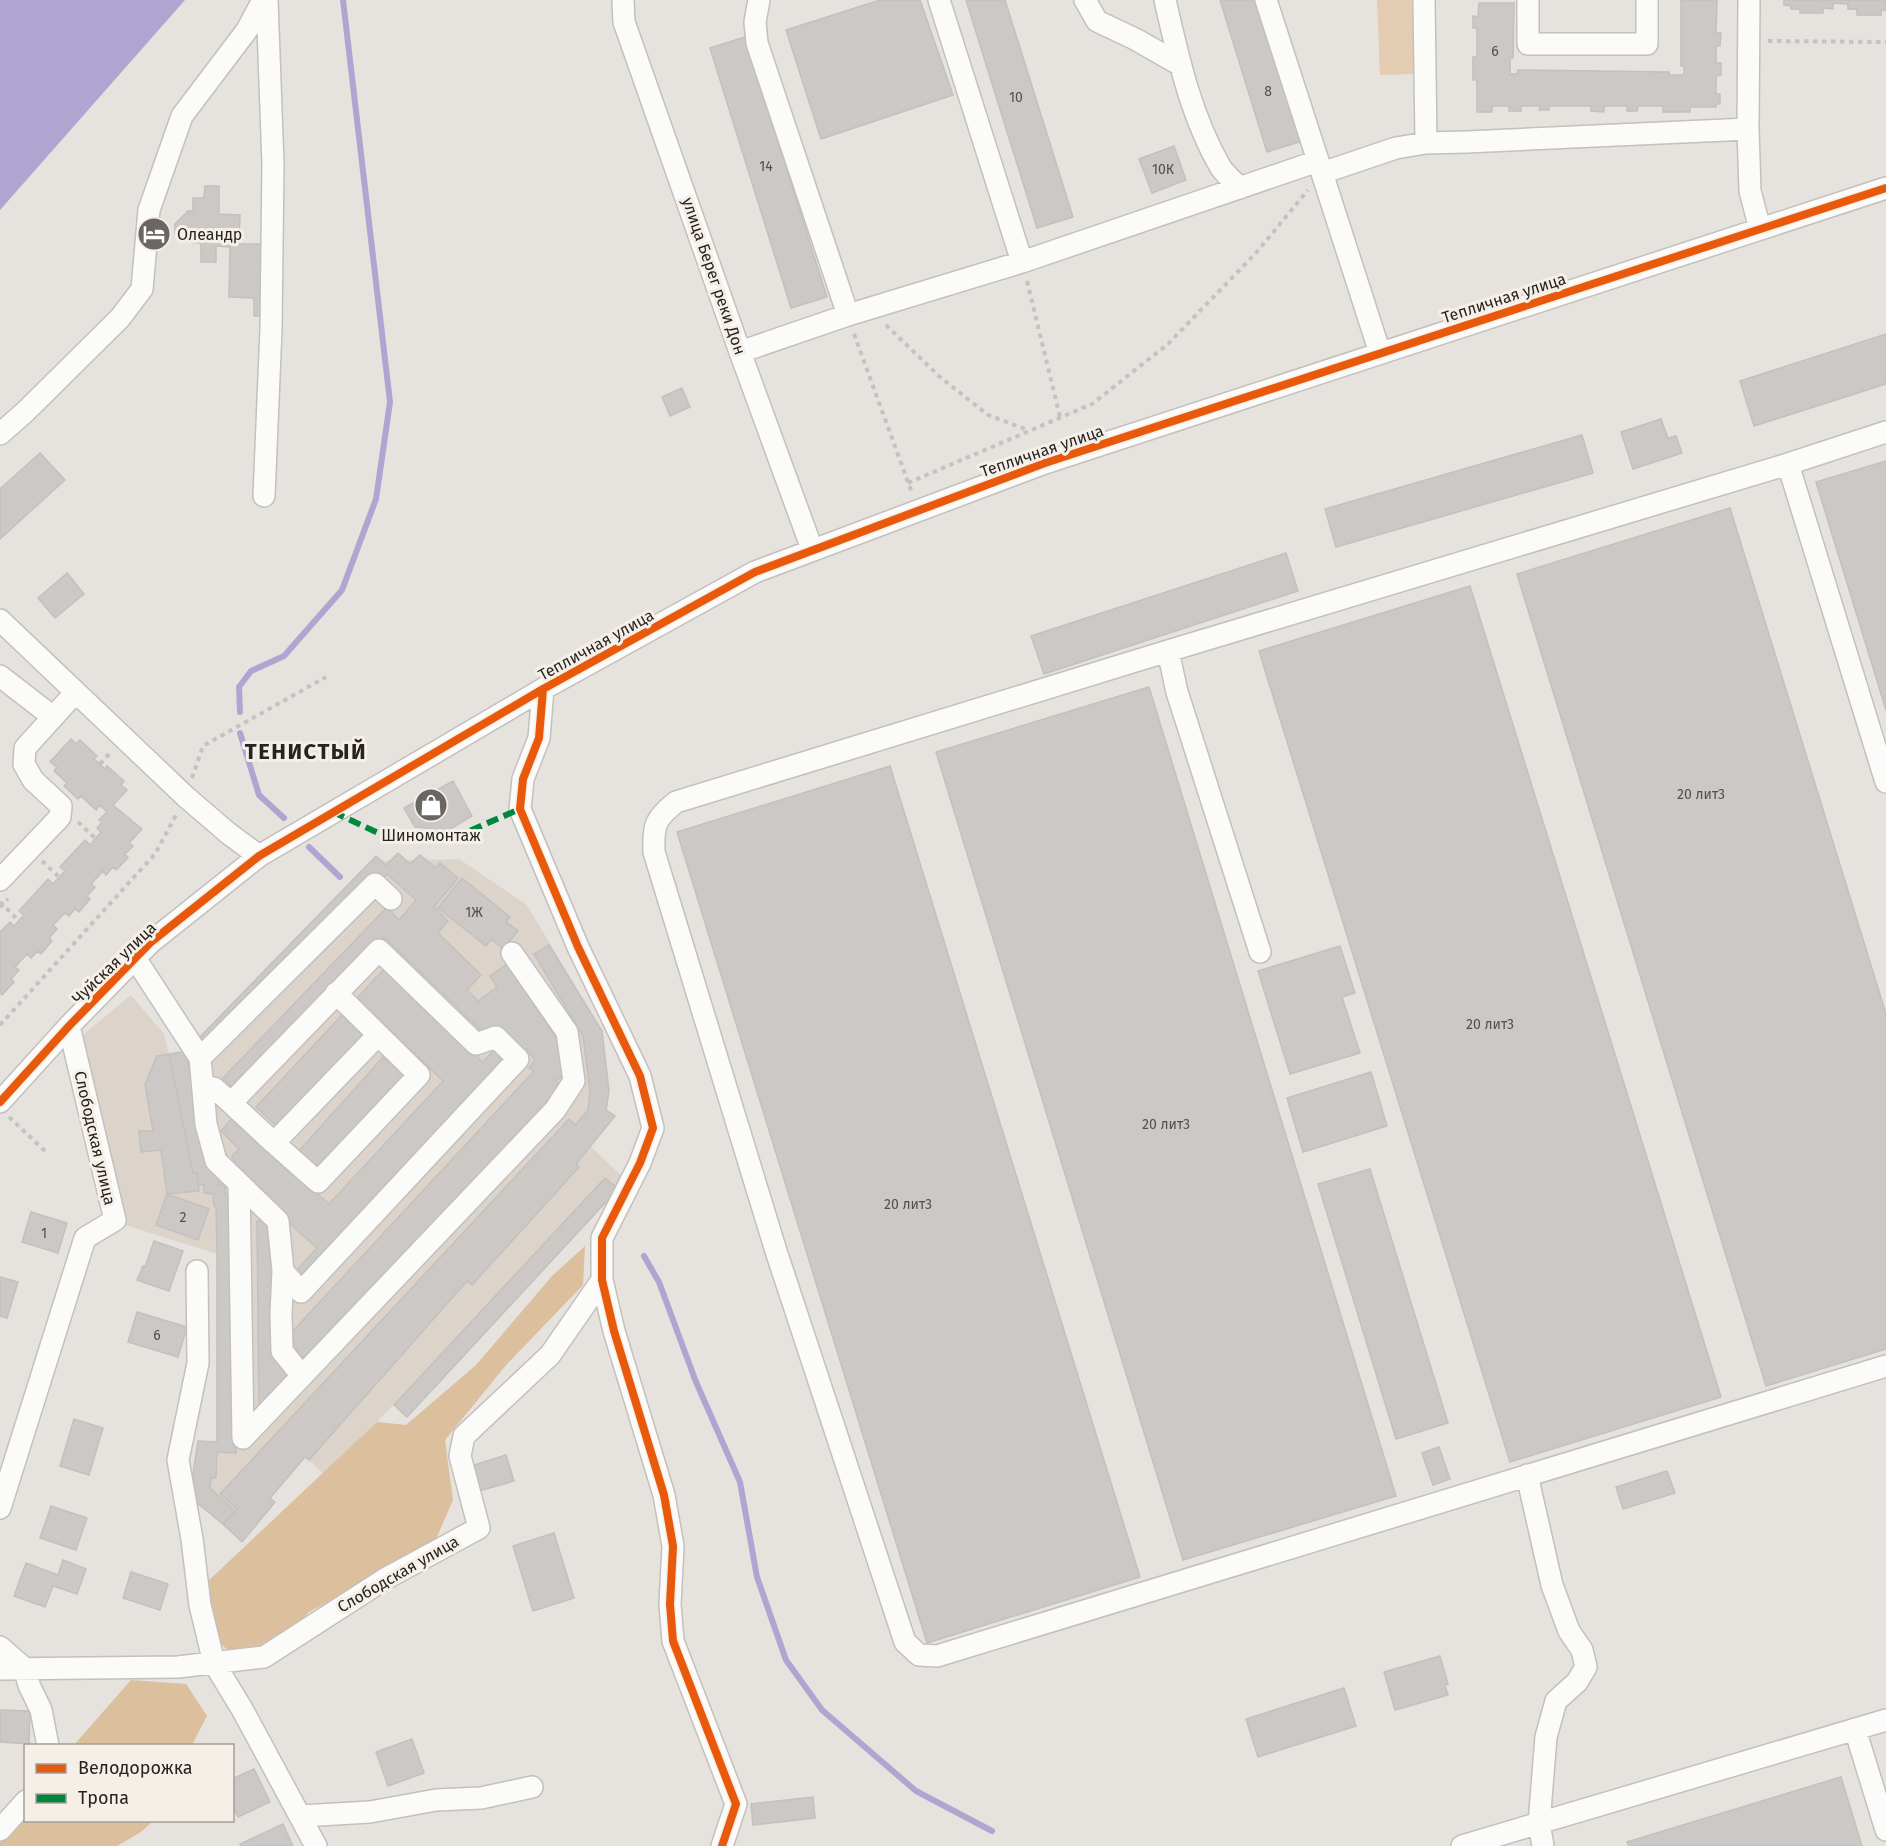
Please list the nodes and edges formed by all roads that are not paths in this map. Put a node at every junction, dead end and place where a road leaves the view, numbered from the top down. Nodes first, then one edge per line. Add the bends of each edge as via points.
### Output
1 (265, 0) edge
2 (623, 0) edge
3 (939, 0) edge
4 (1085, 0) edge
5 (1165, 0) edge
6 (1266, 0) edge
7 (1425, 0) edge
8 (1527, 0) edge
9 (1647, 0) edge
10 (1749, 0) edge
11 (762, 1) edge
12 (1179, 64) junction
13 (1748, 129) junction
14 (1426, 143) junction
15 (1320, 167) junction
16 (1240, 188) junction
17 (1886, 188) edge
18 (1760, 229) junction
19 (1022, 262) junction
20 (848, 315) junction
21 (740, 352) junction
22 (1380, 353) junction
23 (1886, 432) edge
24 (0, 434) edge
25 (1788, 464) junction
26 (264, 496) dead end
27 (812, 549) junction
28 (0, 620) edge
29 (1168, 651) junction
30 (0, 676) edge
31 (543, 689) junction
32 (75, 693) junction
33 (53, 717) junction
34 (1886, 782) edge
35 (259, 856) junction
36 (0, 880) edge
37 (391, 898) dead end
38 (1260, 952) dead end
39 (512, 953) dead end
40 (135, 958) junction
41 (336, 993) junction
42 (69, 1026) junction
43 (378, 1035) junction
44 (200, 1058) junction
45 (203, 1089) junction
46 (231, 1103) junction
47 (4, 1109) edge
48 (274, 1143) junction
49 (239, 1183) junction
50 (197, 1270) dead end
51 (283, 1271) junction
52 (602, 1280) junction
53 (1886, 1366) edge
54 (302, 1376) junction
55 (1527, 1475) junction
56 (0, 1508) edge
57 (0, 1647) edge
58 (214, 1663) junction
59 (24, 1668) junction
60 (0, 1669) edge
61 (1886, 1720) edge
62 (1855, 1729) junction
63 (48, 1744) edge
64 (532, 1787) dead end
65 (24, 1803) edge
66 (301, 1816) junction
67 (1539, 1822) junction
68 (0, 1830) edge
69 (1886, 1830) edge
70 (316, 1846) edge
71 (722, 1846) edge
72 (1461, 1846) edge
73 (1543, 1846) edge

1 - 24 street via 182,116 149,210 142,289 120,318
1 - 26 street via 273,164
2 - 21 street, улица Берег реки Дон via 624,22
3 - 19 street
4 - 12 street via 1097,21
5 - 12 street
6 - 15 street
7 - 14 street
8 - 9 street via 1528,44 1647,44
10 - 13 street
11 - 20 street via 755,22 757,43
12 - 16 street via 1196,114 1222,169
13 - 14 street
13 - 18 street via 1750,191
14 - 15 street
15 - 16 street
15 - 22 street
16 - 19 street
17 - 18 street, Тепличная улица
18 - 22 street, Тепличная улица
19 - 20 street
20 - 21 street
21 - 27 street, улица Берег реки Дон
22 - 27 street, Тепличная улица via 1045,463
23 - 25 street
25 - 29 street
25 - 34 street
27 - 31 street, Тепличная улица via 755,572
28 - 32 street
29 - 38 street via 1181,704
29 - 55 street via 676,802 653,829 654,852 776,1251 905,1642 919,1655 937,1656
30 - 33 street
31 - 35 street, Тепличная улица
31 - 52 street via 539,738 523,779 520,809 578,947 640,1076 653,1128 602,1238
32 - 33 street
32 - 35 street via 186,797
33 - 36 street via 26,748 24,764 33,780 61,806 60,818
35 - 40 street, Чуйская улица
37 - 44 street via 375,884
39 - 54 street via 567,1032 574,1081 555,1110
40 - 42 street, Чуйская улица
40 - 44 street
41 - 43 street
41 - 46 street
41 - 51 street via 379,950 476,1044 496,1038 518,1059 301,1292
42 - 47 street, Чуйская улица
42 - 56 street, Слободская улица via 115,1220 85,1238
43 - 48 street
43 - 48 street via 419,1076 318,1182
44 - 45 street
45 - 46 street via 214,1088
45 - 49 street via 206,1124 216,1161
46 - 48 street
49 - 51 street via 278,1221
49 - 54 street via 243,1438
50 - 58 street via 198,1363 178,1460 200,1605
51 - 54 street via 282,1351
52 - 58 street, Слободская улица via 550,1355 464,1436 460,1456 479,1528 385,1579 264,1657
52 - 71 street via 664,1495 673,1546 673,1641 736,1804
53 - 55 street
55 - 67 street via 1552,1585 1586,1667 1577,1682 1556,1701 1546,1737
57 - 59 street
58 - 59 street, Слободская улица
58 - 66 street
59 - 60 street, Слободская улица
59 - 63 street via 41,1710
61 - 62 street
62 - 67 street
62 - 69 street
64 - 66 street via 481,1798
65 - 68 street
66 - 70 street
67 - 72 street
67 - 73 street

